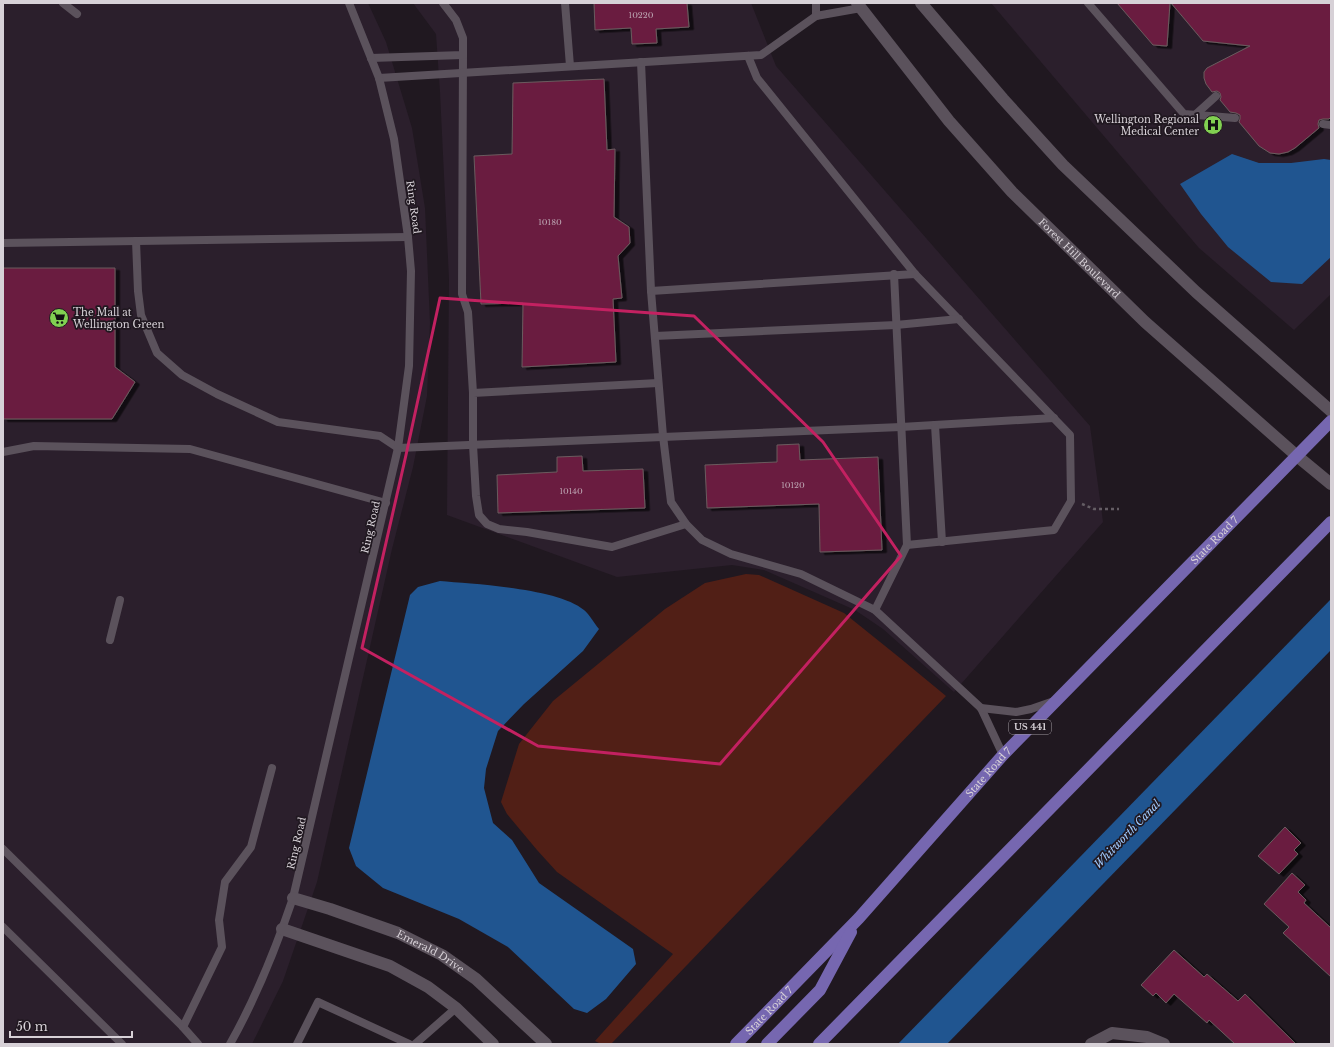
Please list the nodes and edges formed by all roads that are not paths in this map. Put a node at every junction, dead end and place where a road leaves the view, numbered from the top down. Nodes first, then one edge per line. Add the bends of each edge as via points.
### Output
1 (64, 3) edge
2 (349, 3) edge
3 (443, 3) edge
4 (565, 3) edge
5 (816, 3) edge
6 (921, 3) edge
7 (1088, 3) edge
8 (859, 6) edge
9 (77, 14) dead end
10 (816, 16) junction
11 (463, 55) junction
12 (748, 56) junction
13 (371, 58) junction
14 (641, 62) junction
15 (570, 66) junction
16 (463, 72) junction
17 (378, 78) junction
18 (1216, 96) dead end
19 (1195, 114) junction
20 (1235, 118) dead end
21 (408, 237) junction
22 (136, 241) junction
23 (3, 244) edge
24 (894, 274) junction
25 (915, 274) junction
26 (652, 291) junction
27 (959, 319) junction
28 (896, 325) junction
29 (655, 336) junction
30 (658, 383) junction
31 (473, 392) junction
32 (1331, 411) edge
33 (1054, 418) junction
34 (1331, 421) edge
35 (935, 425) junction
36 (901, 427) junction
37 (663, 436) junction
38 (473, 445) junction
39 (398, 448) junction
40 (3, 452) edge
41 (1296, 456) junction
42 (1331, 484) edge
43 (386, 503) junction
44 (1331, 522) edge
45 (686, 524) junction
46 (942, 542) junction
47 (907, 545) junction
48 (120, 600) dead end
49 (875, 610) junction
50 (110, 640) dead end
51 (1057, 699) junction
52 (981, 708) junction
53 (1003, 754) junction
54 (272, 768) dead end
55 (3, 849) edge
56 (293, 898) junction
57 (858, 918) junction
58 (3, 927) edge
59 (282, 929) junction
60 (456, 1008) junction
61 (183, 1027) junction
62 (122, 1044) edge
63 (198, 1044) edge
64 (230, 1044) edge
65 (297, 1044) edge
66 (409, 1044) edge
67 (416, 1044) edge
68 (493, 1044) edge
69 (546, 1044) edge
70 (736, 1044) edge
71 (767, 1044) edge
72 (819, 1044) edge
73 (1091, 1044) edge
74 (1164, 1044) edge

1 - 9 lane
2 - 13 lane, Ring Road
3 - 11 lane via 456,20 463,38
4 - 15 lane
5 - 10 lane
6 - 32 main road via 1003,100 1063,165 1196,292
7 - 19 lane via 1184,114
8 - 10 lane
8 - 41 main road, Forest Hill Boulevard via 949,121 1012,192 1145,322
10 - 12 lane via 761,55
11 - 13 lane
11 - 16 lane
12 - 14 lane
12 - 25 lane via 757,78
13 - 17 lane, Ring Road
14 - 15 lane
14 - 26 lane
15 - 16 lane
16 - 17 lane
16 - 31 lane via 462,294 468,312
17 - 21 lane, Ring Road via 394,139
18 - 19 lane
19 - 20 lane
21 - 22 lane
21 - 39 lane, Ring Road via 411,271 409,366
22 - 23 lane
22 - 39 lane via 141,315 157,354 182,375 216,394 278,422 380,436
24 - 25 lane
24 - 26 lane
24 - 28 lane
25 - 27 lane
26 - 29 lane
27 - 28 lane
27 - 33 lane
28 - 29 lane
28 - 36 lane
29 - 30 lane
30 - 31 lane
30 - 37 lane
31 - 38 lane
33 - 35 lane
33 - 46 lane via 1070,435 1072,501 1054,530
34 - 41 main road, State Road 7 / US 441
35 - 36 lane
35 - 46 lane
36 - 37 lane
36 - 47 lane
37 - 38 lane
37 - 45 lane via 671,502
38 - 39 lane
38 - 45 lane via 479,515 487,524 499,529 612,547
39 - 43 lane, Ring Road
40 - 43 lane via 34,446 190,449
41 - 42 main road, Forest Hill Boulevard
41 - 51 main road, State Road 7 / US 441
43 - 56 lane, Ring Road
44 - 72 main road
45 - 49 lane via 702,540 731,554 801,574
46 - 47 lane
47 - 49 lane
48 - 50 lane
49 - 52 lane
51 - 52 lane via 1016,712
51 - 53 main road, State Road 7 / US 441
52 - 53 lane
53 - 57 main road, State Road 7 / US 441
54 - 61 lane via 251,847 225,882 219,920 222,948
55 - 61 lane
56 - 59 lane, Ring Road
56 - 69 main road, Emerald Drive via 398,933 442,955 476,979
57 - 70 main road, State Road 7 / US 441
57 - 71 main road via 820,990
58 - 62 lane
59 - 60 main road via 390,966 428,987
59 - 64 lane, Ring Road via 268,966
60 - 67 lane
60 - 68 main road
61 - 63 lane
65 - 66 lane via 318,1002
73 - 74 main road via 1112,1033 1147,1037

